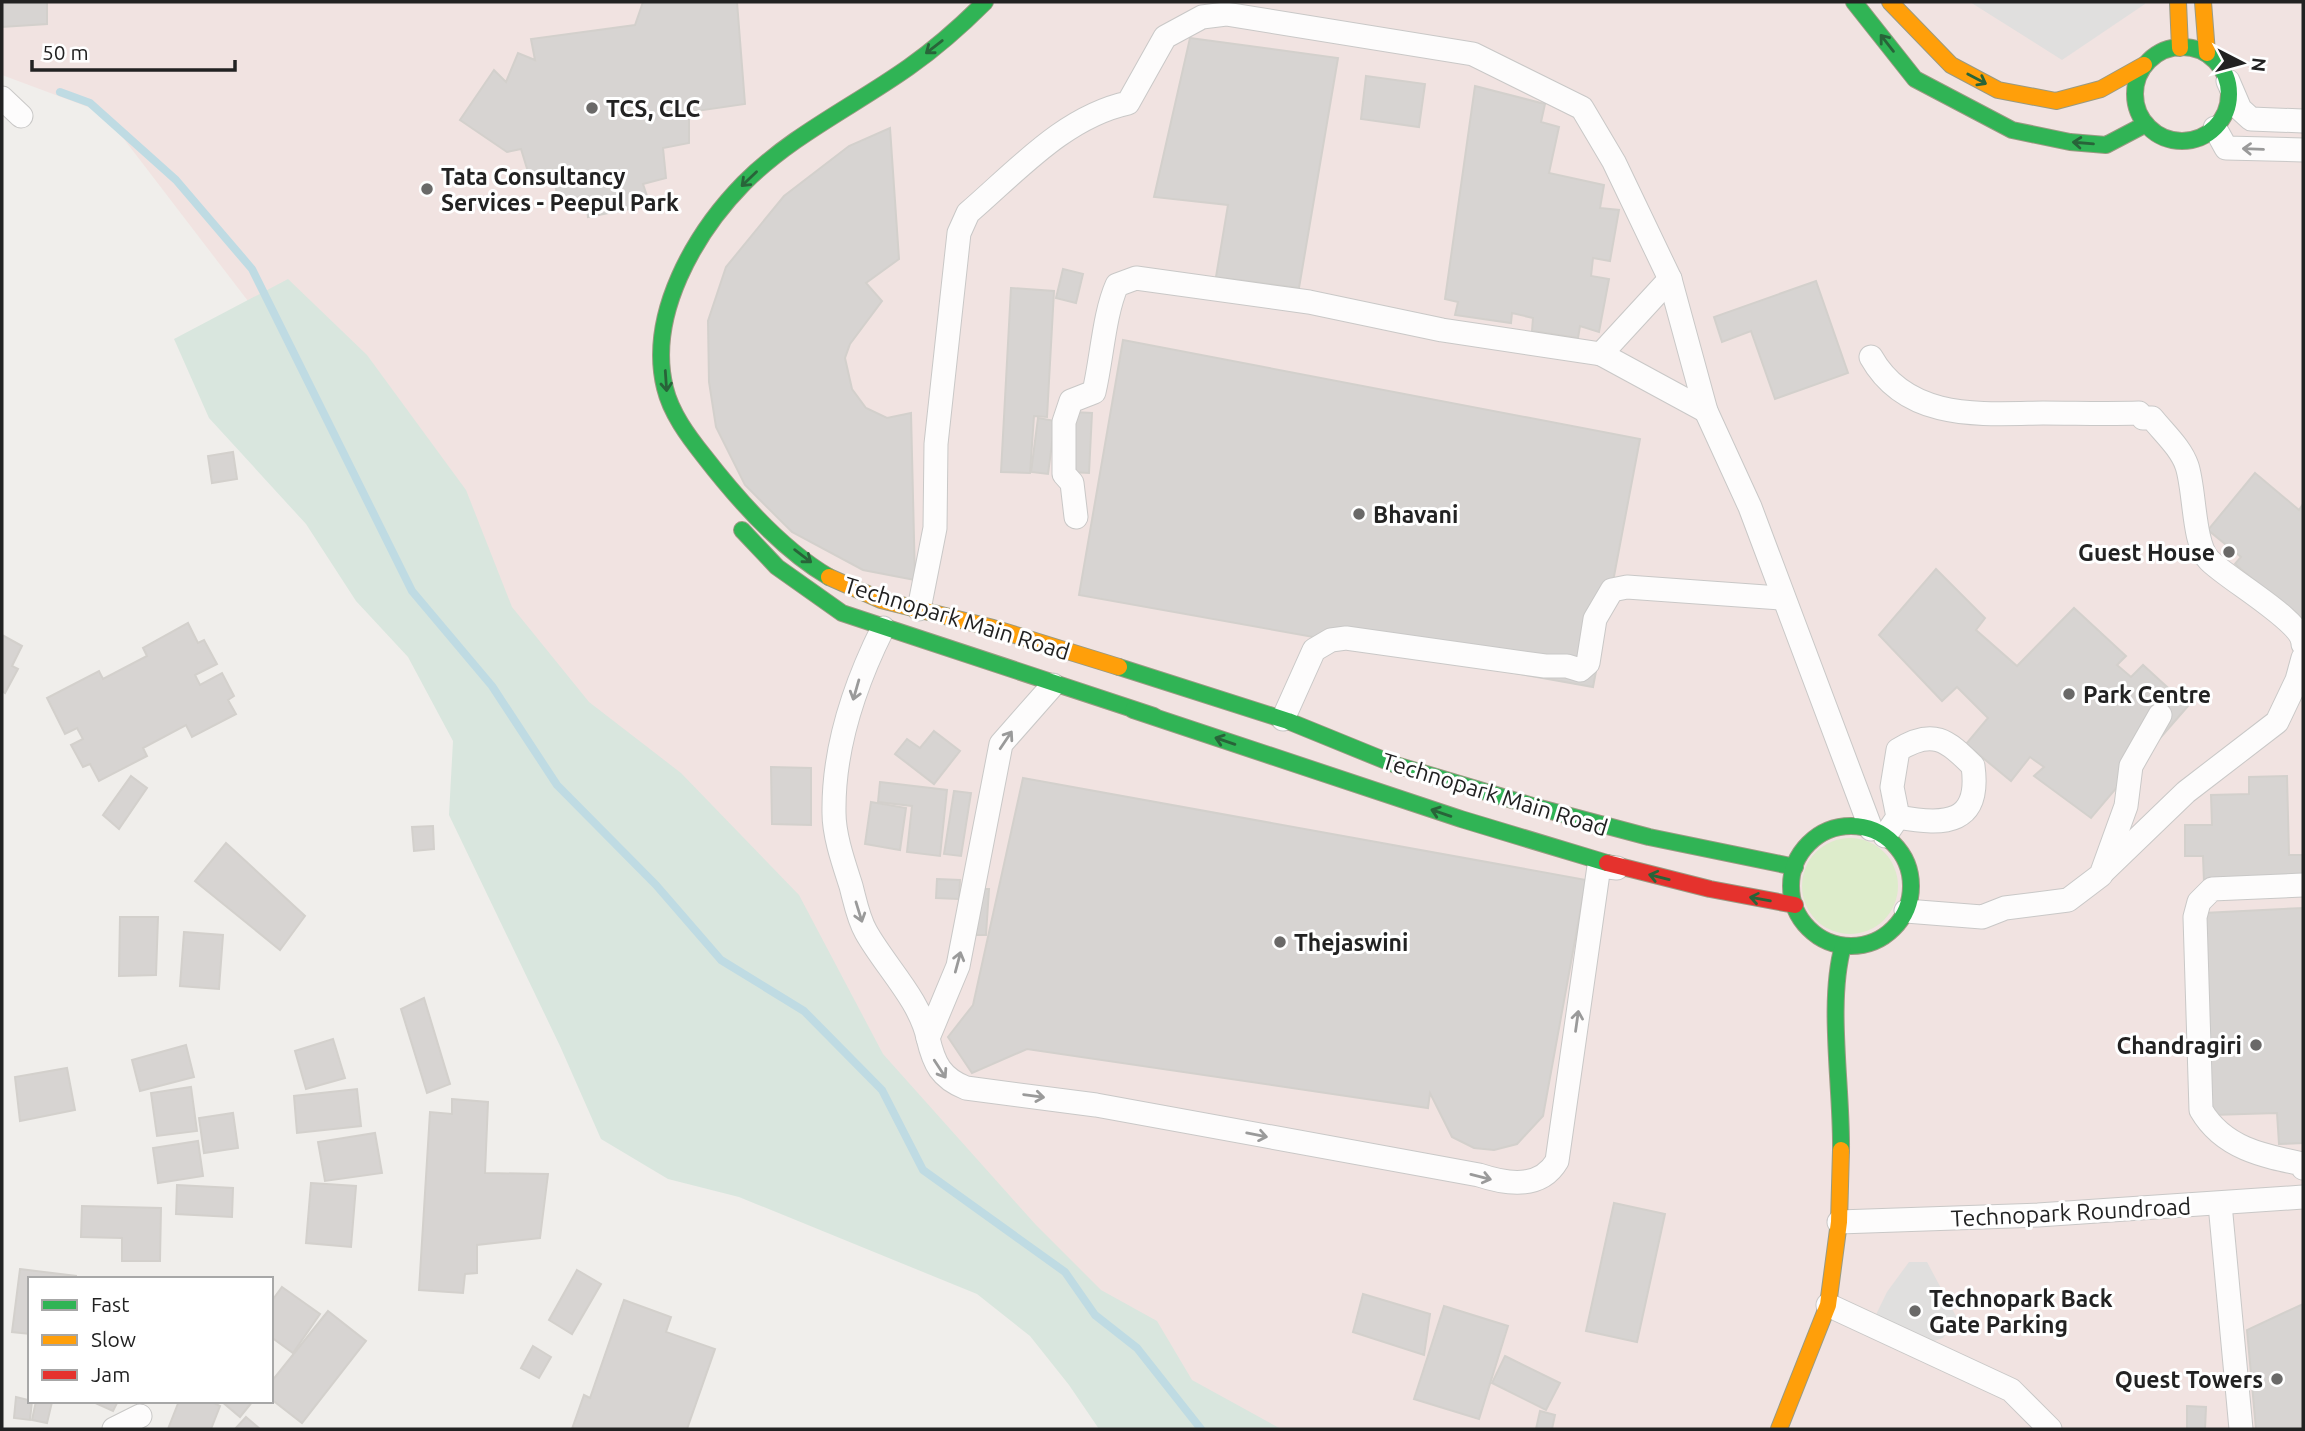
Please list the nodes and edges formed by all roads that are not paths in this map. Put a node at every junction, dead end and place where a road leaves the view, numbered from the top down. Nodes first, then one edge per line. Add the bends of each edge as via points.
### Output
1 (965, 2) edge
2 (985, 2) edge
3 (1854, 2) edge
4 (1890, 2) edge
5 (2178, 2) edge
6 (2203, 2) edge
7 (925, 34) dead end
8 (2180, 48) junction
9 (2207, 53) junction
10 (2144, 65) junction
11 (2228, 81) junction
12 (2, 98) edge
13 (825, 102) dead end
14 (21, 116) dead end
15 (2303, 121) edge
16 (790, 124) dead end
17 (2146, 124) junction
18 (2215, 128) junction
19 (758, 148) dead end
20 (2303, 150) edge
21 (1670, 279) junction
22 (1601, 354) junction
23 (1871, 357) dead end
24 (646, 361) dead end
25 (648, 384) dead end
26 (1706, 411) junction
27 (685, 459) dead end
28 (1076, 517) dead end
29 (733, 520) dead end
30 (1782, 598) junction
31 (919, 609) junction
32 (842, 613) junction
33 (883, 628) junction
34 (2303, 644) edge
35 (2303, 658) edge
36 (1053, 685) junction
37 (2160, 715) dead end
38 (1154, 716) junction
39 (1283, 719) junction
40 (1885, 827) junction
41 (1795, 866) junction
42 (1624, 868) junction
43 (2101, 875) junction
44 (2303, 885) edge
45 (1795, 905) junction
46 (1906, 911) junction
47 (1843, 947) junction
48 (928, 1038) junction
49 (2303, 1168) edge
50 (2303, 1197) edge
51 (2220, 1204) junction
52 (1839, 1222) junction
53 (1828, 1305) junction
54 (140, 1416) dead end
55 (114, 1429) edge
56 (1779, 1429) edge
57 (2050, 1429) edge
58 (2241, 1429) edge

1 - 7 street
2 -> 31 street, Technopark Main Road via 908,67 773,156 736,192 692,251 663,331 665,390 684,428 723,481 782,541 842,586
17 -> 3 street via 2106,145 2012,130 1915,79
4 -> 10 street via 1951,65 1998,90 2056,101 2101,89
5 - 8 street
6 - 9 street
8 - 9 street
8 - 10 street via 2152,57
9 - 11 street
10 - 17 street via 2135,89
11 - 15 street via 2240,109 2252,119
11 - 18 street via 2228,106
12 - 14 street
13 - 16 street
17 - 18 street via 2158,135 2188,141
20 -> 18 street via 2226,148
19 - 24 street via 721,183 658,286
21 - 22 street
21 - 26 street
21 - 31 street via 1624,181 1582,108 1552,91 1473,54 1269,19 1226,14 1202,18 1166,37 1128,103 1106,108 1069,127 968,213 959,233 936,444 935,528
22 - 26 street
22 - 28 street via 1442,330 1309,302 1136,278 1117,285 1094,392 1071,401 1064,422 1064,474 1072,483
23 - 34 street via 1895,387 1924,404 1963,414 2139,413 2152,418 2187,466 2207,559 2288,620 2303,637
25 - 27 street via 664,426
26 - 30 street via 1749,507
29 - 32 street, Technopark Main Road via 777,568
30 - 39 street via 1627,587 1612,590 1595,619 1588,663 1580,670 1346,638 1331,640 1314,650
30 - 40 street
31 - 39 street, Technopark Main Road
32 - 33 street, Technopark Main Road
32 - 38 street, Technopark Main Road
33 - 36 street, Technopark Main Road
33 -> 48 street via 852,703 839,757 834,815 864,929 922,1020
35 - 43 street via 2277,722 2186,792
36 - 38 street, Technopark Main Road
48 -> 36 street via 958,966 1001,744
37 - 43 street via 2131,766 2126,806
42 -> 38 street, Technopark Main Road via 1462,820
39 - 41 street, Technopark Main Road via 1371,756 1628,835
40 - 41 street via 1841,827 1817,837
40 - 46 street via 1909,870 1912,891
41 - 45 street via 1791,893
45 -> 42 street, Technopark Main Road
48 -> 42 street via 939,1071 966,1088 1118,1109 1512,1184 1532,1180 1550,1174 1557,1161 1599,866
43 - 46 street via 2068,900 2005,908 1982,917
44 - 49 street via 2212,889 2199,902 2195,918 2202,1110 2209,1124 2231,1142 2262,1156 2303,1164
45 - 47 street via 1816,935
46 - 47 street via 1887,935 1873,943
47 - 52 street via 1836,997 1842,1104
50 - 51 street, Technopark Roundroad
51 - 52 street, Technopark Roundroad
51 - 58 street
52 - 53 street
53 - 56 street
53 - 57 street via 2011,1390
54 - 55 street

